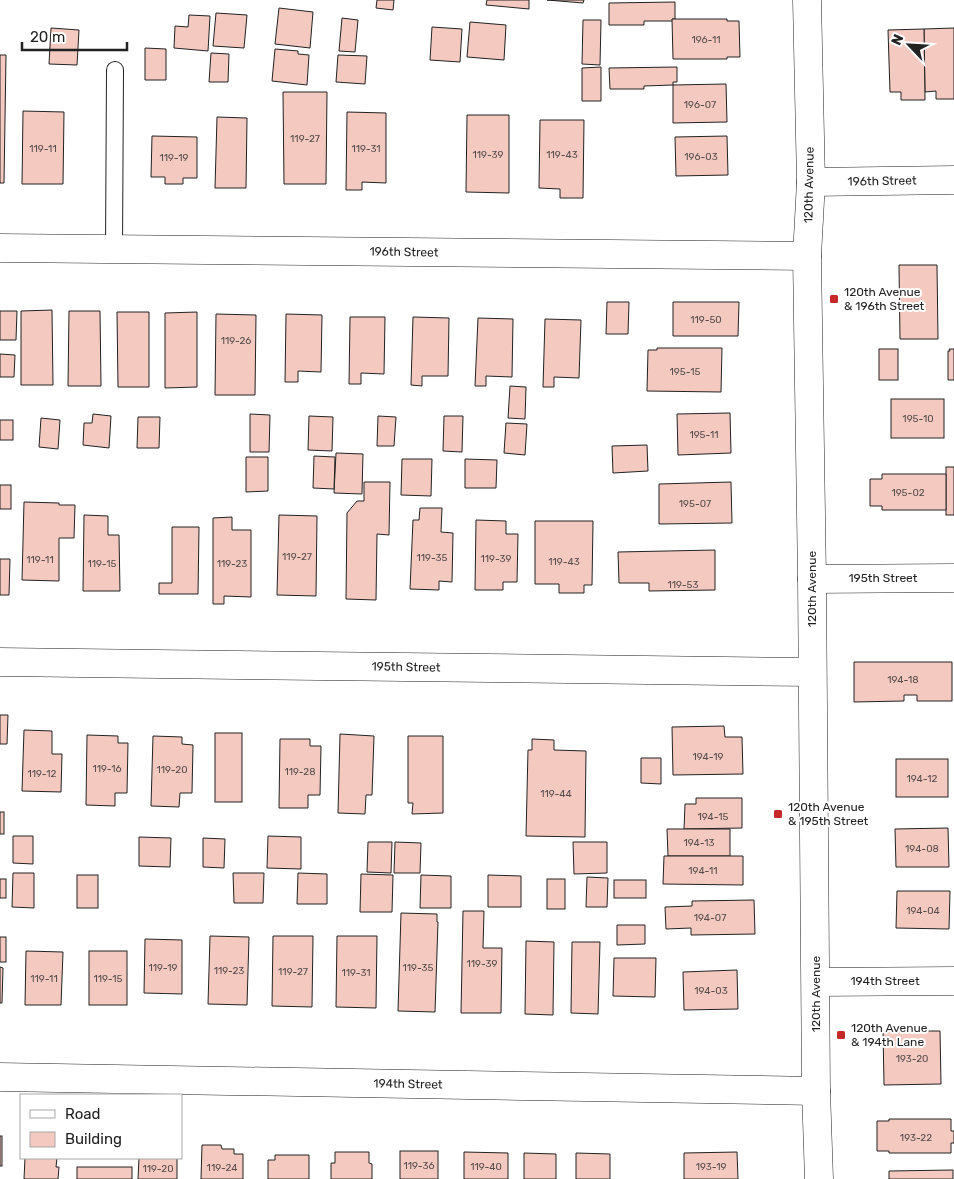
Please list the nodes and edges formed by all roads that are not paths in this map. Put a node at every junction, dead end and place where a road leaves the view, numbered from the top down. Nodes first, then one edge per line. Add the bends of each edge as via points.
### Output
1 (807, 0) edge
2 (114, 70) dead end
3 (954, 180) edge
4 (810, 182) junction
5 (0, 248) edge
6 (114, 249) junction
7 (807, 256) junction
8 (954, 578) edge
9 (812, 579) junction
10 (0, 662) edge
11 (812, 672) junction
12 (954, 981) edge
13 (816, 982) junction
14 (0, 1077) edge
15 (816, 1090) junction
16 (819, 1179) edge

1 - 4 street, 120th Avenue
2 - 6 lane
3 - 4 street, 196th Street
4 - 7 street, 120th Avenue
5 - 6 street, 196th Street
6 - 7 street, 196th Street
7 - 9 street, 120th Avenue
8 - 9 street, 195th Street
9 - 11 street, 120th Avenue
10 - 11 street, 195th Street
11 - 13 street, 120th Avenue
12 - 13 street, 194th Street
13 - 15 street, 120th Avenue
14 - 15 street, 194th Street
15 - 16 street, 120th Avenue

